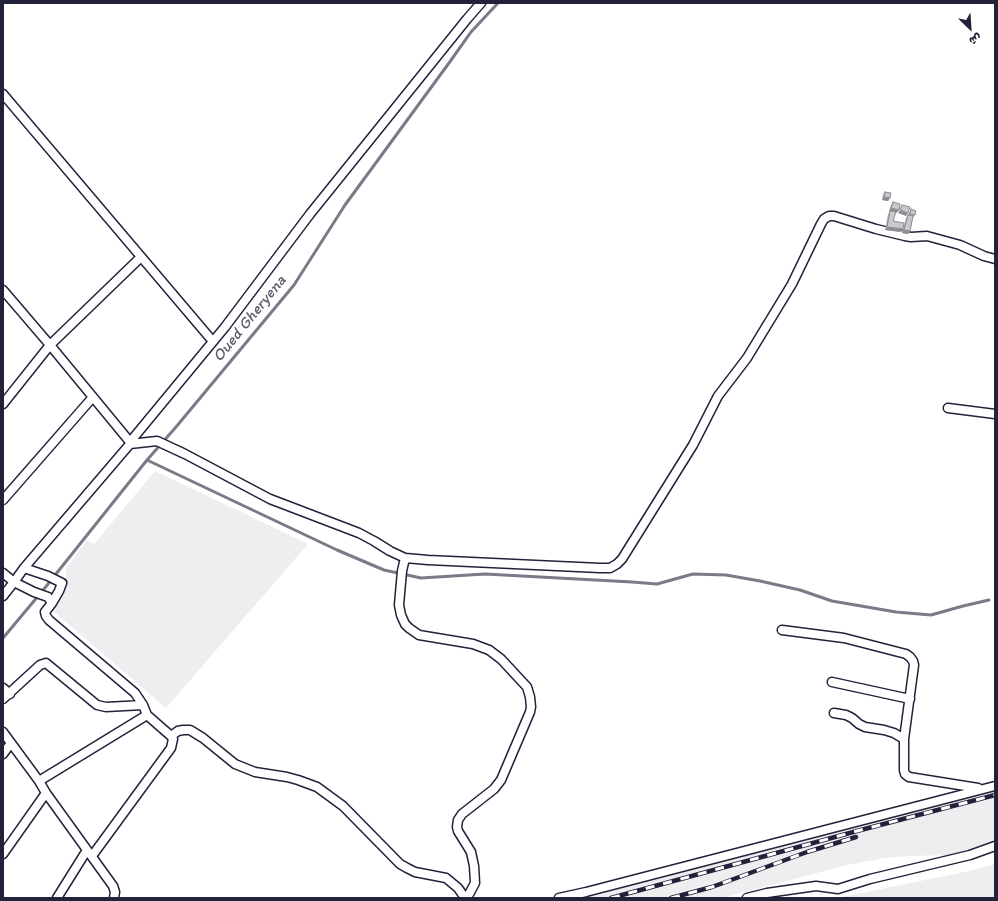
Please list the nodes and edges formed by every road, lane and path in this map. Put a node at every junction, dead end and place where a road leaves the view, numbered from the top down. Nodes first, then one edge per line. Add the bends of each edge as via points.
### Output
1 (481, 3) edge
2 (3, 94) edge
3 (141, 257) junction
4 (995, 259) edge
5 (3, 290) edge
6 (210, 338) dead end
7 (50, 345) junction
8 (93, 397) junction
9 (3, 404) edge
10 (948, 408) dead end
11 (995, 414) edge
12 (130, 443) junction
13 (3, 500) edge
14 (405, 558) junction
15 (24, 568) junction
16 (3, 573) edge
17 (14, 582) junction
18 (3, 596) edge
19 (50, 600) junction
20 (782, 630) dead end
21 (832, 682) dead end
22 (5, 694) edge
23 (910, 699) junction
24 (143, 705) junction
25 (834, 713) dead end
26 (147, 715) junction
27 (3, 732) edge
28 (171, 736) junction
29 (904, 739) junction
30 (12, 743) junction
31 (3, 754) edge
32 (39, 781) junction
33 (995, 786) edge
34 (983, 789) junction
35 (46, 793) junction
36 (995, 846) edge
37 (89, 853) junction
38 (3, 854) edge
39 (57, 898) edge
40 (114, 898) edge
41 (466, 898) edge
42 (559, 898) edge
43 (747, 898) edge

1 - 12 street via 310,214 225,327
2 - 3 street
3 - 6 street
3 - 7 street
4 - 14 street via 960,245 927,236 904,236 829,216 820,224 786,294 747,358 718,396 693,445 617,564 610,568 600,568
5 - 7 street
7 - 8 street
7 - 9 street
8 - 12 street
8 - 13 street
10 - 11 street
12 - 14 street via 157,441 169,446 270,499 359,533
12 - 15 street
14 - 41 street via 399,610 402,620 409,628 425,636 474,644 489,650 501,659 526,687 530,697 530,712 501,780 458,820 458,830 471,852 474,866 475,883
15 - 17 street
15 - 19 street via 62,583 59,592
16 - 17 street
17 - 18 street
17 - 19 street
19 - 24 street via 45,612 49,620 135,693
20 - 23 street via 844,638 906,654 914,665
21 - 23 street
22 - 24 street via 40,665 46,663 97,705
23 - 29 street
24 - 26 street
25 - 29 street via 846,715 865,727 894,733
26 - 28 street
26 - 32 street
27 - 30 street
28 - 37 street via 171,748
28 - 41 street via 183,730 190,730 235,764 255,772 293,778 317,787 343,806 400,864 415,872 446,878
29 - 34 street via 904,770 909,777
30 - 31 street
30 - 32 street
32 - 35 street
33 - 34 street
34 - 42 street
35 - 37 street
35 - 38 street
36 - 43 street via 970,855 838,889 816,886
37 - 39 street
37 - 40 street via 113,886

